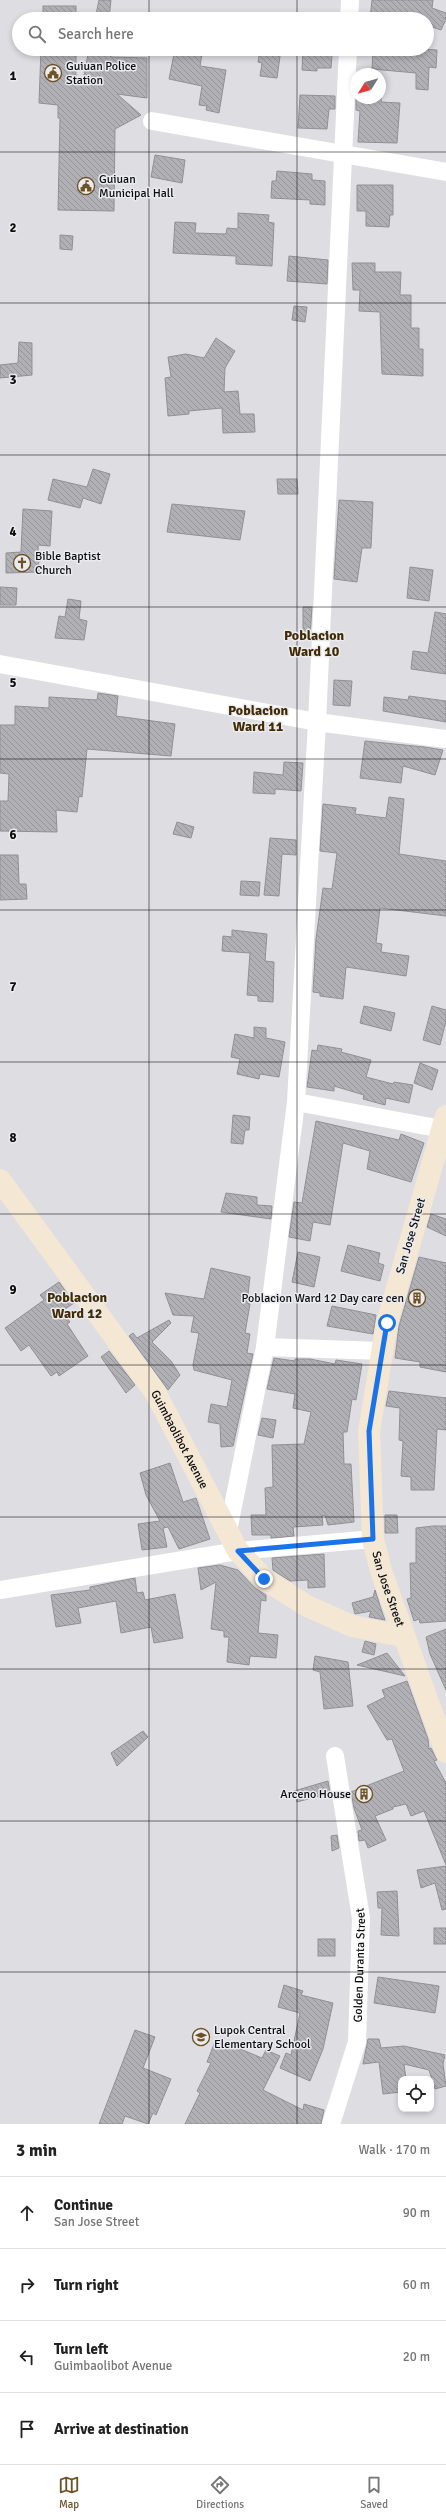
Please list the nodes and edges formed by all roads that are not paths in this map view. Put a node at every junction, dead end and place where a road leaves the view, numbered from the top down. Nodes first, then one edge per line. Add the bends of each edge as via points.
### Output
1 (350, 0) edge
2 (349, 12) edge
3 (348, 56) edge
4 (152, 121) dead end
5 (343, 155) junction
6 (446, 172) edge
7 (0, 664) edge
8 (317, 722) junction
9 (446, 739) edge
10 (296, 1102) junction
11 (444, 1122) edge
12 (0, 1180) edge
13 (265, 1347) junction
14 (382, 1351) junction
15 (228, 1531) junction
16 (373, 1539) junction
17 (238, 1551) junction
18 (0, 1590) edge
19 (402, 1636) junction
20 (446, 1752) edge
21 (335, 1756) dead end
22 (331, 2124) edge

1 - 2 street
3 - 5 street
4 - 5 street
5 - 6 street
5 - 8 street
7 - 8 street
8 - 9 street
8 - 10 street
10 - 11 street
10 - 13 street
11 - 14 street, San Jose Street via 387,1323
12 - 15 street, Guimbaolibot Avenue via 155,1392
13 - 14 street
13 - 15 street
14 - 16 street, San Jose Street via 369,1431
15 - 17 street, Guimbaolibot Avenue
16 - 17 street
16 - 19 street, San Jose Street
17 - 18 street
17 - 19 street, Guimbaolibot Avenue via 264,1579 307,1606 352,1626
19 - 20 street, San Jose Street
21 - 22 street, Golden Duranta Street via 361,1918 356,2042

